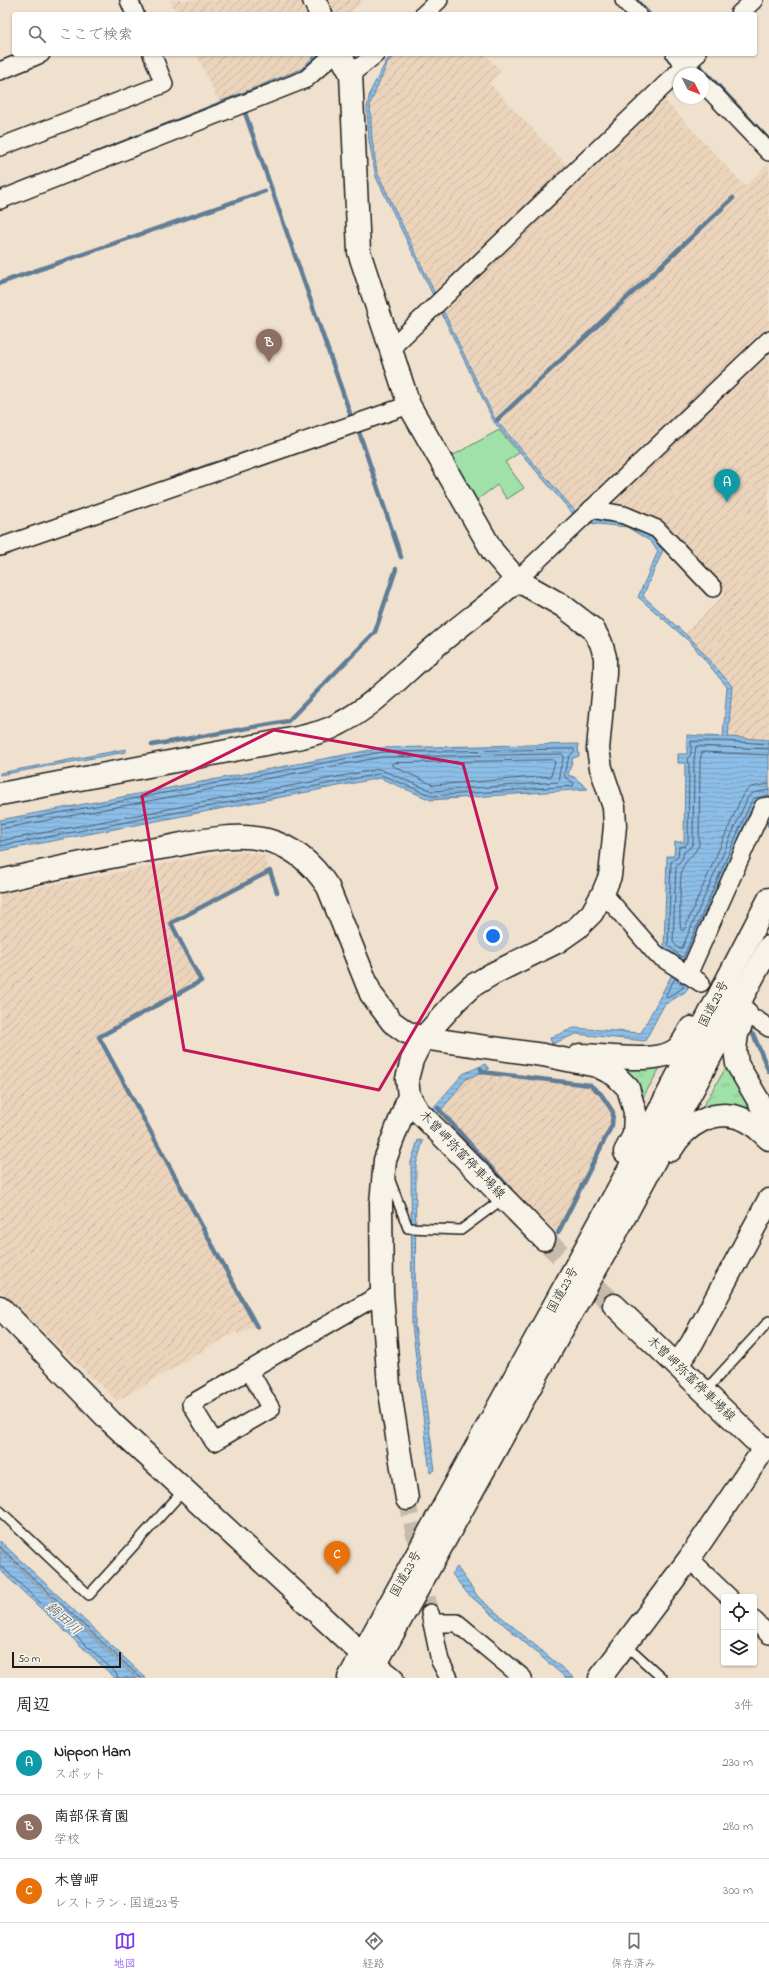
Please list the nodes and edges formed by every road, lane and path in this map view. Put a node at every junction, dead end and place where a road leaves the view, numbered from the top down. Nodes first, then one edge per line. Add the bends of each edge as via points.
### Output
1 (130, 0) edge
2 (314, 0) edge
3 (440, 0) edge
4 (624, 0) edge
5 (754, 0) edge
6 (134, 12) edge
7 (320, 12) edge
8 (426, 12) edge
9 (635, 12) edge
10 (741, 12) edge
11 (37, 56) edge
12 (153, 56) edge
13 (332, 56) edge
14 (341, 56) edge
15 (374, 56) edge
16 (688, 62) edge
17 (0, 70) edge
18 (351, 74) junction
19 (709, 90) edge
20 (0, 147) edge
21 (769, 152) edge
22 (0, 200) edge
23 (769, 340) edge
24 (391, 348) junction
25 (410, 405) junction
26 (586, 514) junction
27 (0, 547) edge
28 (517, 580) junction
29 (712, 588) dead end
30 (0, 794) edge
31 (769, 806) edge
32 (0, 881) edge
33 (603, 893) junction
34 (764, 908) edge
35 (769, 947) edge
36 (769, 954) edge
37 (423, 1038) junction
38 (543, 1055) junction
39 (409, 1096) junction
40 (769, 1126) edge
41 (769, 1139) edge
42 (384, 1164) junction
43 (504, 1198) junction
44 (769, 1200) edge
45 (616, 1233) junction
46 (544, 1239) tunnel mouth
47 (583, 1254) junction
48 (382, 1293) junction
49 (614, 1305) tunnel mouth
50 (0, 1307) edge
51 (769, 1321) edge
52 (677, 1365) junction
53 (249, 1370) junction
54 (704, 1392) junction
55 (767, 1449) edge
56 (184, 1490) junction
57 (407, 1499) tunnel mouth
58 (0, 1511) edge
59 (689, 1559) junction
60 (726, 1594) edge
61 (757, 1623) edge
62 (769, 1634) edge
63 (625, 1644) junction
64 (368, 1665) edge
65 (349, 1678) edge
66 (392, 1678) edge
67 (449, 1678) edge
68 (523, 1678) edge
69 (600, 1678) edge
70 (662, 1678) edge

1 - 6 street
2 - 7 main road
3 - 8 street
4 - 9 street
5 - 10 street
11 - 17 street
12 - 20 street via 164,84
13 - 22 street via 306,79
14 - 18 main road
15 - 18 street
16 - 24 street
18 - 24 main road, 木曽岬弥富停車場線 via 358,252
19 - 21 street
23 - 26 street
24 - 25 main road, 木曽岬弥富停車場線
25 - 27 street
25 - 28 main road, 木曽岬弥富停車場線 via 493,552
26 - 28 street
26 - 29 street via 624,515 657,529
28 - 30 main road via 384,692 351,718 336,726 297,738
28 - 33 main road, 木曽岬弥富停車場線 via 578,616 593,629 605,657 598,749 601,768 614,807 615,826 610,876
31 - 33 street via 763,807 686,974 656,954
32 - 37 main road via 100,858 216,839 241,837 286,848 314,867 328,887 371,994 382,1011 406,1032
33 - 37 main road, 木曽岬弥富停車場線 via 592,913 577,928 557,942 472,986
34 - 38 main road via 678,1049 665,1055 646,1058
34 - 47 main road, 国道23号
35 - 45 main road, 国道23号
36 - 40 main road via 737,1034 735,1049 737,1064 761,1105
37 - 38 main road
37 - 39 main road, 木曽岬弥富停車場線 via 412,1060 407,1079
38 - 47 main road via 597,1066 615,1075 628,1088 634,1112 634,1135 600,1202
39 - 42 main road
39 - 43 main road, 木曽岬弥富停車場線 via 430,1124
41 - 45 main road via 744,1119 727,1116 709,1117 694,1124 678,1138 647,1190
42 - 43 lane via 414,1228 461,1230
42 - 48 main road via 380,1203
43 - 46 main road, 木曽岬弥富停車場線
44 - 52 main road via 692,1343
45 - 64 main road, 国道23号
47 - 64 main road, 国道23号
48 - 53 street
48 - 57 main road via 389,1386
49 - 52 main road, 木曽岬弥富停車場線
50 - 56 main road via 111,1422
51 - 54 lane
52 - 54 main road, 木曽岬弥富停車場線
53 - 53 street via 191,1404 214,1442 271,1409
54 - 55 main road, 木曽岬弥富停車場線
55 - 59 main road
56 - 58 lane via 89,1595
56 - 64 main road
59 - 60 street
59 - 63 main road
61 - 62 street
63 - 69 main road
63 - 70 lane
64 - 65 main road, 国道23号
64 - 66 main road
67 - 68 street via 440,1661 431,1618 457,1623

